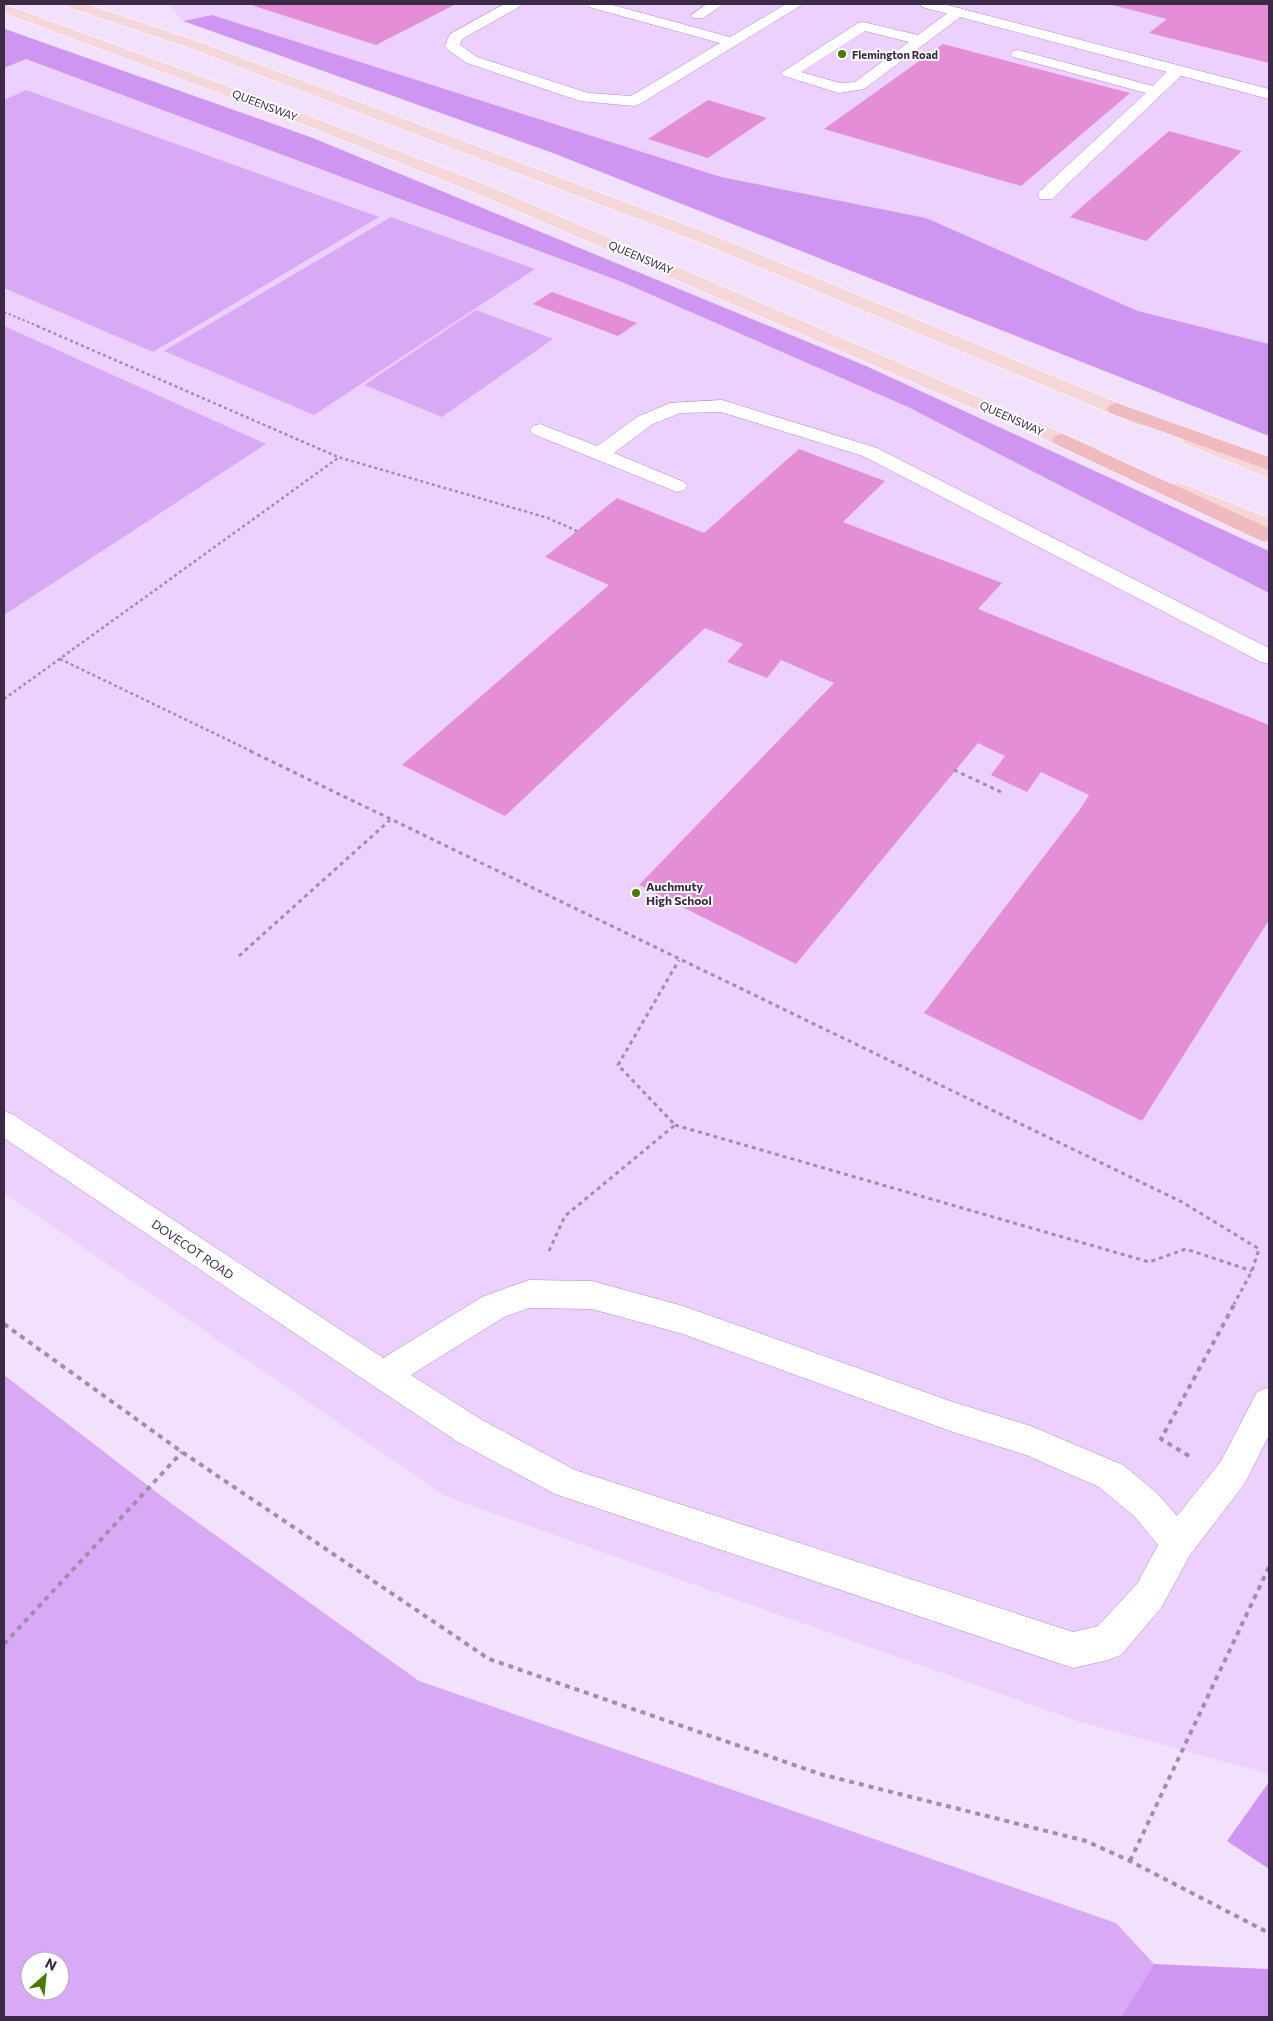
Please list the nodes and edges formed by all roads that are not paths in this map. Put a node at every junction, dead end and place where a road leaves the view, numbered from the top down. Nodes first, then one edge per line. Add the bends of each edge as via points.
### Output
1 (73, 4) edge
2 (514, 4) edge
3 (594, 4) edge
4 (717, 4) edge
5 (796, 4) edge
6 (926, 4) edge
7 (4, 8) edge
8 (682, 10) dead end
9 (958, 12) junction
10 (698, 15) junction
11 (716, 20) dead end
12 (735, 25) dead end
13 (753, 29) junction
14 (921, 40) junction
15 (732, 42) junction
16 (1018, 54) dead end
17 (1179, 70) junction
18 (1156, 91) junction
19 (1269, 94) edge
20 (1046, 195) dead end
21 (1118, 409) junction
22 (540, 430) dead end
23 (1062, 440) junction
24 (600, 454) junction
25 (1269, 464) edge
26 (1269, 472) edge
27 (677, 486) dead end
28 (1269, 525) edge
29 (1269, 536) edge
30 (1269, 657) edge
31 (4, 1123) edge
32 (383, 1375) junction
33 (1269, 1402) edge
34 (1178, 1542) junction

1 - 21 main road via 197,46 712,241
2 - 15 street via 455,37 452,46 472,60 586,98 634,101
3 - 15 street
4 - 10 street
5 - 13 street
6 - 9 street
7 - 23 main road, QUEENSWAY via 494,194
8 - 10 street
9 - 14 street
9 - 17 street
10 - 11 street
12 - 13 street
13 - 15 street
14 - 14 street via 859,86 839,88 789,73 863,26
16 - 18 street
17 - 18 street
17 - 19 street
18 - 20 street
21 - 25 highway
21 - 26 main road
22 - 24 street
23 - 28 main road, QUEENSWAY
23 - 29 highway
24 - 27 street
24 - 30 street via 644,421 677,407 722,406 870,452
31 - 32 street, DOVECOT ROAD
32 - 34 street via 493,1306 529,1294 592,1295 683,1320 1031,1441 1111,1476 1146,1506
32 - 34 street, DOVECOT ROAD via 470,1431 567,1483 1073,1650 1108,1642 1149,1596
33 - 34 street, DOVECOT ROAD via 1233,1472

